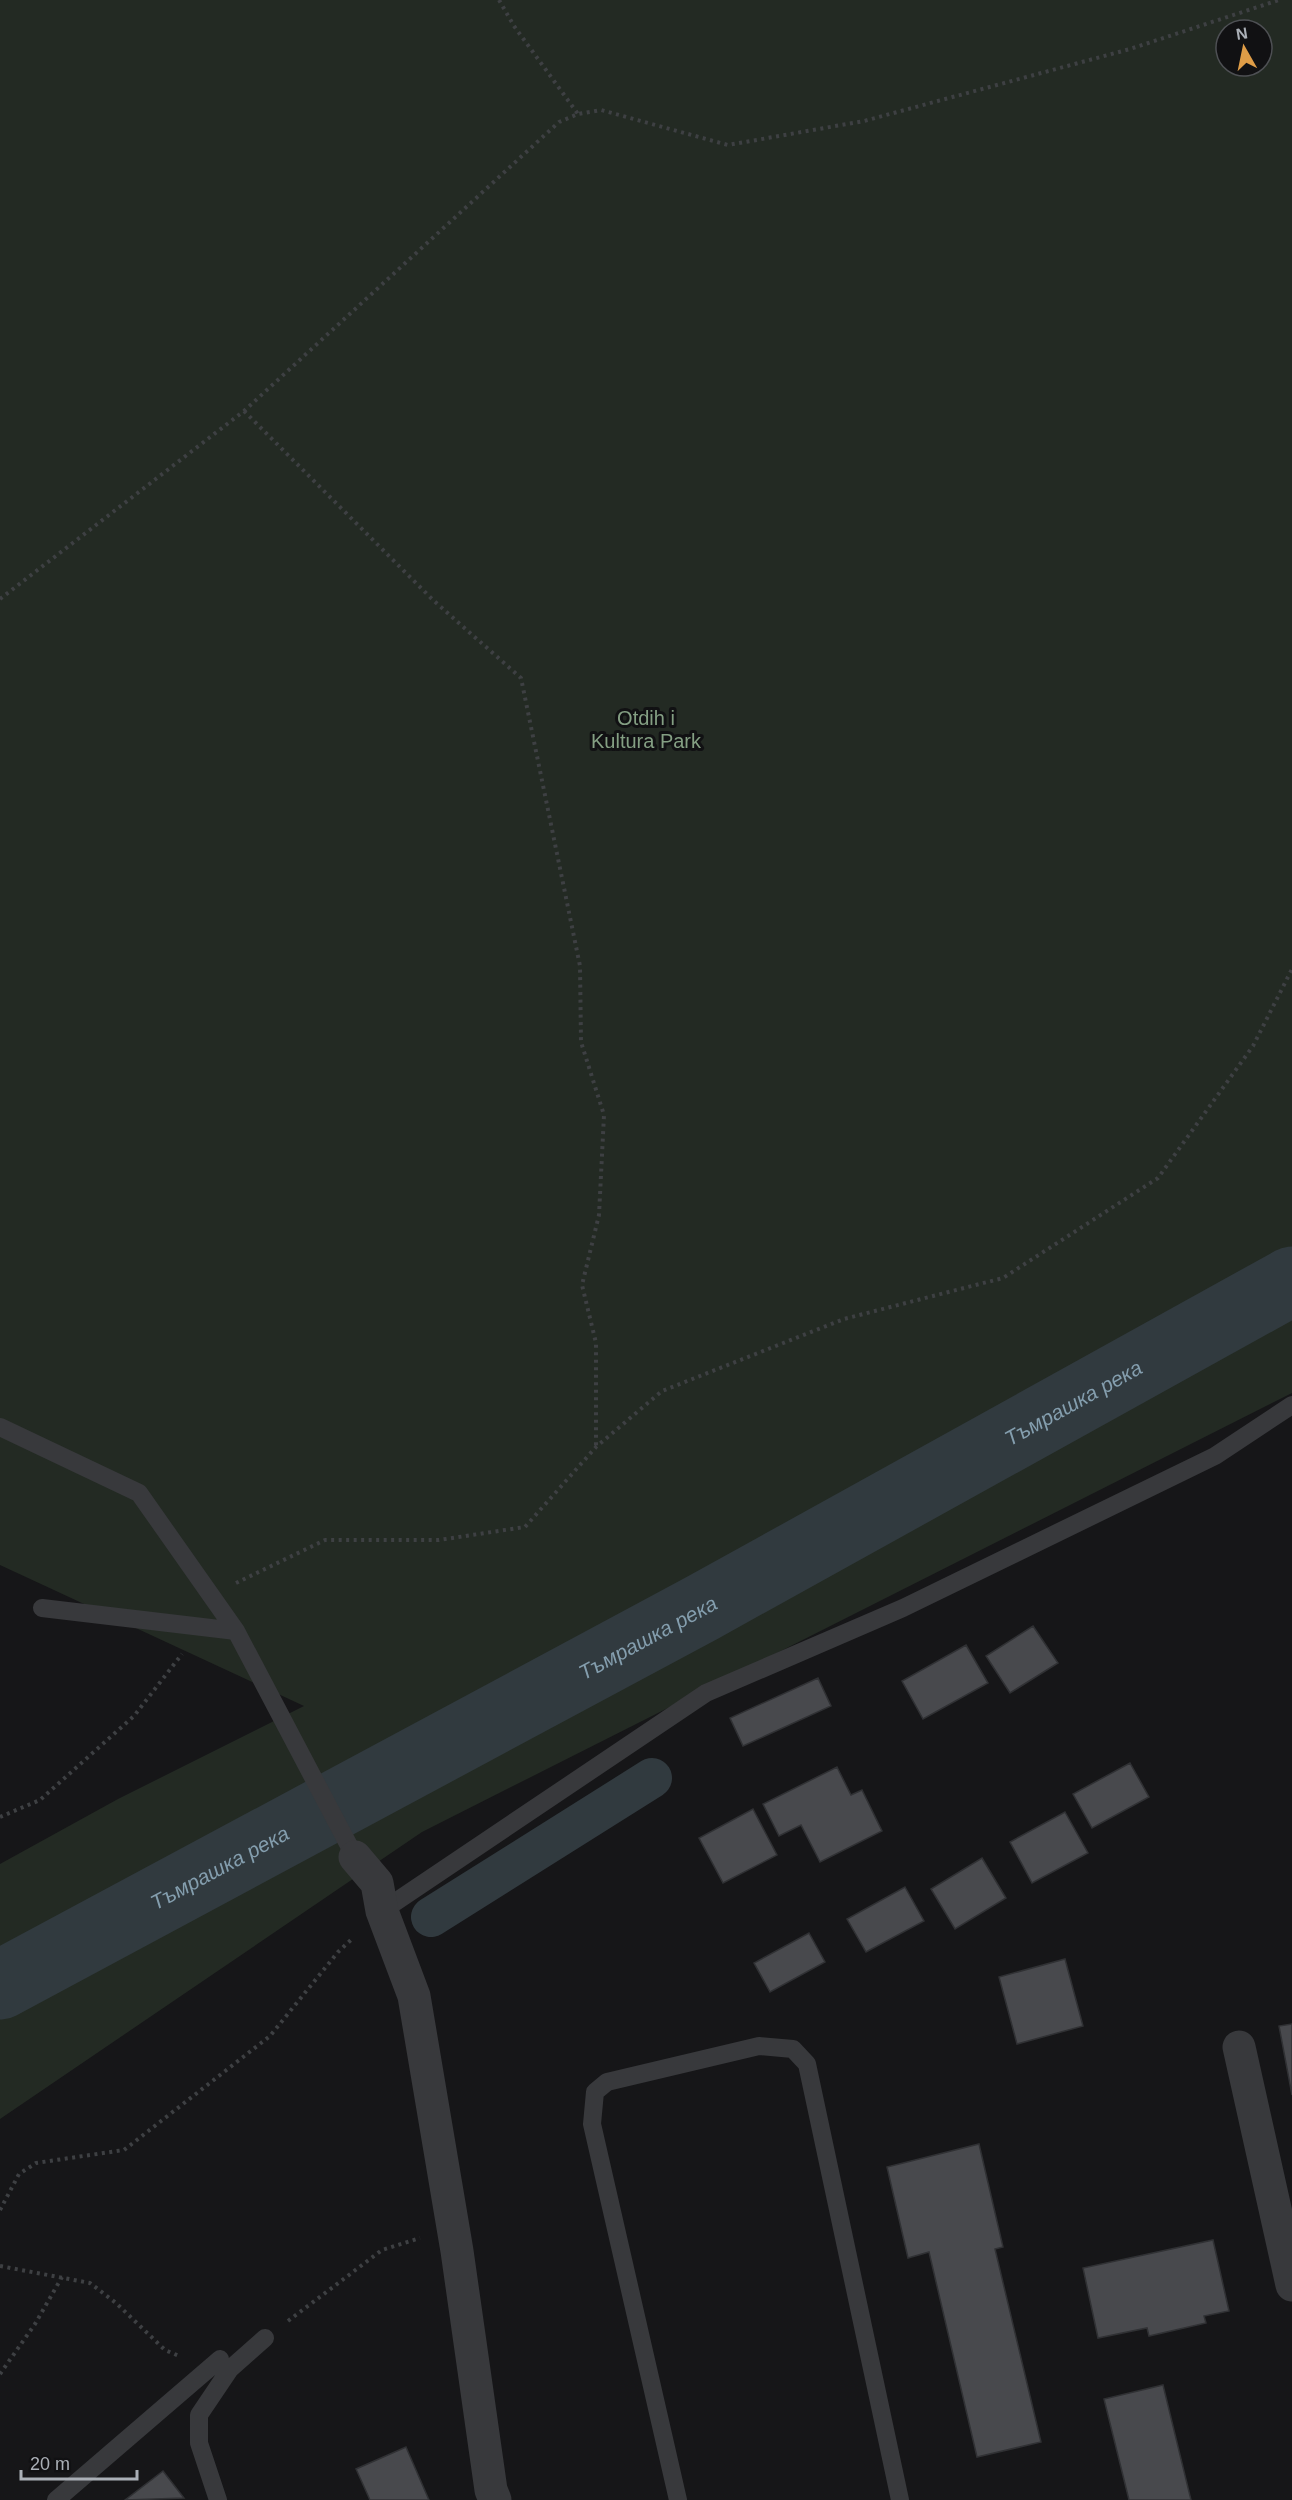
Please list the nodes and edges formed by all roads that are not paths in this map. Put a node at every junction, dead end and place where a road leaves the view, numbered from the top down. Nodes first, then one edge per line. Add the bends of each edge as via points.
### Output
1 (1292, 1405) edge
2 (0, 1427) edge
3 (42, 1608) dead end
4 (236, 1631) junction
5 (355, 1857) joint
6 (382, 1911) junction
7 (1239, 2047) dead end
8 (1292, 2285) edge
9 (266, 2338) road end
10 (220, 2359) road end
11 (56, 2500) edge
12 (218, 2500) edge
13 (495, 2500) edge
14 (678, 2500) edge
15 (900, 2500) edge

1 - 6 lane via 1204,1461 903,1608 706,1693
2 - 4 lane via 139,1493
3 - 4 lane
4 - 5 lane
5 - 6 street via 377,1883
6 - 13 street via 414,1996
7 - 8 street
9 - 12 lane via 230,2369 199,2415 199,2443
10 - 11 lane
14 - 15 lane via 592,2124 595,2091 607,2082 759,2046 793,2049 807,2064

